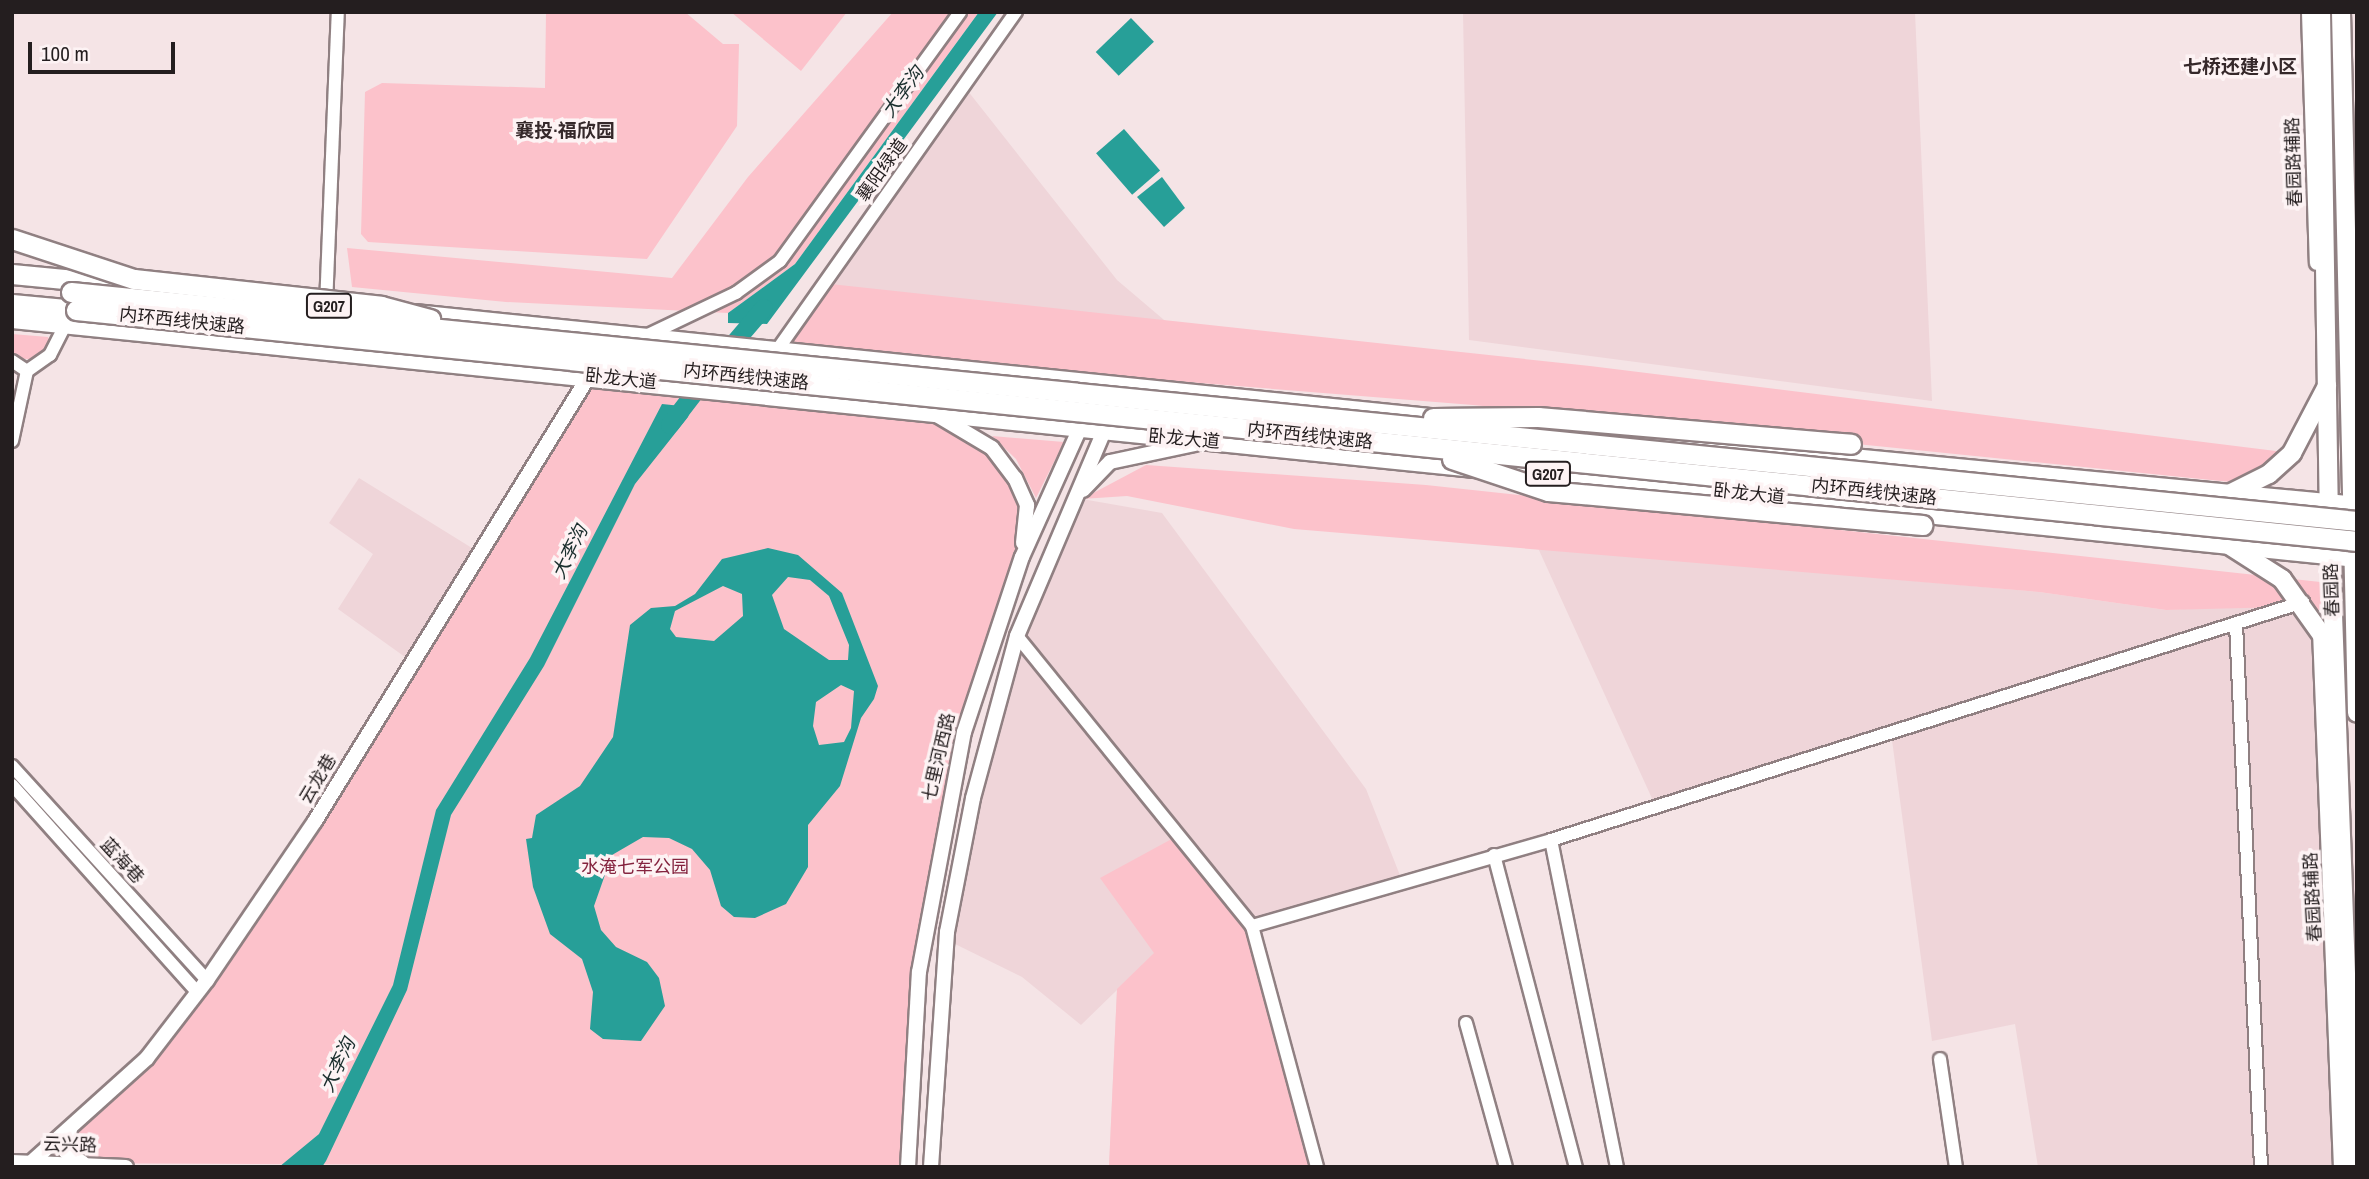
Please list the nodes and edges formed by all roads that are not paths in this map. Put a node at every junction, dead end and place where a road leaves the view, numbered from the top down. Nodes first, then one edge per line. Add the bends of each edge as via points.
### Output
1 (338, 12) edge
2 (960, 12) edge
3 (1016, 12) edge
4 (2309, 12) edge
5 (2321, 12) edge
6 (2341, 12) edge
7 (2319, 140) junction
8 (12, 239) edge
9 (12, 261) edge
10 (12, 274) edge
11 (134, 279) junction
12 (12, 286) edge
13 (12, 304) edge
14 (326, 306) junction
15 (12, 317) edge
16 (2352, 327) edge
17 (63, 330) dead end
18 (646, 336) junction
19 (491, 342) junction
20 (769, 348) junction
21 (12, 361) edge
22 (27, 372) junction
23 (589, 376) junction
24 (1103, 380) junction
25 (1125, 383) junction
26 (2329, 383) junction
27 (2349, 397) junction
28 (934, 413) junction
29 (2357, 416) edge
30 (1341, 418) junction
31 (1079, 429) junction
32 (1104, 432) junction
33 (12, 441) edge
34 (1210, 442) junction
35 (1414, 447) junction
36 (1991, 470) junction
37 (2226, 495) junction
38 (2347, 509) edge
39 (2031, 522) junction
40 (1059, 531) junction
41 (2224, 542) junction
42 (2348, 552) edge
43 (1022, 558) junction
44 (2303, 602) junction
45 (2236, 624) junction
46 (2320, 626) junction
47 (1017, 636) junction
48 (2355, 639) edge
49 (2334, 655) junction
50 (2357, 713) edge
51 (12, 765) edge
52 (12, 785) edge
53 (1551, 840) junction
54 (1494, 855) junction
55 (1252, 926) junction
56 (207, 980) junction
57 (197, 992) junction
58 (1466, 1023) dead end
59 (1940, 1059) dead end
60 (71, 1128) junction
61 (12, 1162) edge
62 (27, 1165) edge
63 (92, 1165) edge
64 (126, 1167) edge
65 (908, 1167) edge
66 (931, 1167) edge
67 (1317, 1167) edge
68 (1506, 1167) edge
69 (1576, 1167) edge
70 (1617, 1167) edge
71 (1956, 1167) edge
72 (2261, 1167) edge
73 (2341, 1167) edge
74 (2353, 1167) edge

1 - 14 street
2 - 18 street via 780,261 736,293
3 - 20 street, 襄阳绿道
4 - 7 street, 春园路辅路
5 - 7 main road, 春园路
6 - 16 main road, 春园路
7 - 26 main road, 春园路
8 - 11 highway, bridge
9 - 11 highway, bridge
10 - 14 highway, G207
11 - 19 highway, bridge via 381,306
12 - 19 highway, 内环西线快速路, bridge
13 - 19 highway, 内环西线快速路, bridge
14 - 18 highway, G207
15 - 19 highway, bridge via 373,351
15 - 23 highway, 卧龙大道 / G207
16 - 27 main road, 春园路
17 - 22 street via 50,355
18 - 20 highway, G207
19 - 30 highway, 内环西线快速路, bridge
19 - 35 highway, 内环西线快速路, bridge
20 - 24 highway, G207
21 - 22 street
22 - 33 street
23 - 28 highway, 卧龙大道 / G207
23 - 56 street, 云龙巷 via 315,821
24 - 25 highway, G207
24 - 31 street, 七里河西路
25 - 32 street
25 - 36 highway, G207
26 - 37 main road via 2292,453 2269,474
26 - 38 main road, 春园路
27 - 29 main road
27 - 38 main road, 春园路
28 - 31 highway, 卧龙大道 / G207
28 - 43 street via 992,448 1015,478 1027,505
30 - 36 highway, bridge via 1538,417 1851,444
30 - 38 highway, 内环西线快速路, bridge
31 - 32 highway, 卧龙大道 / G207
31 - 43 street, 七里河西路
32 - 34 highway, 卧龙大道 / G207
32 - 40 street
34 - 39 highway, 卧龙大道 / G207
34 - 40 street via 1110,462 1089,481
35 - 39 highway, bridge via 1548,491 1922,525
35 - 42 highway, 内环西线快速路, bridge
36 - 37 highway, G207
37 - 38 highway, G207
38 - 42 main road, 春园路
39 - 41 highway, 卧龙大道 / G207
40 - 47 street
41 - 42 highway, 卧龙大道 / G207
41 - 44 main road via 2281,579
42 - 48 main road, 春园路
42 - 49 main road, 春园路
43 - 65 street, 七里河西路 via 964,732 939,844 918,984
44 - 45 street
44 - 46 main road
45 - 53 street
45 - 72 street
46 - 49 main road
46 - 73 street, 春园路辅路
47 - 55 street
47 - 66 street via 973,798 947,932
48 - 50 main road, 春园路
49 - 74 main road, 春园路
51 - 56 street, 蓝海巷
52 - 57 street, 蓝海巷
53 - 54 street
53 - 70 street
54 - 55 street
54 - 69 street
55 - 67 street
56 - 57 street, 云龙巷
57 - 60 street, 云龙巷 via 147,1058
58 - 68 street
59 - 71 street
60 - 62 street, 云龙巷
60 - 63 street via 66,1152
61 - 62 street, 云兴路
62 - 63 street, 云兴路
63 - 64 street, 云兴路

